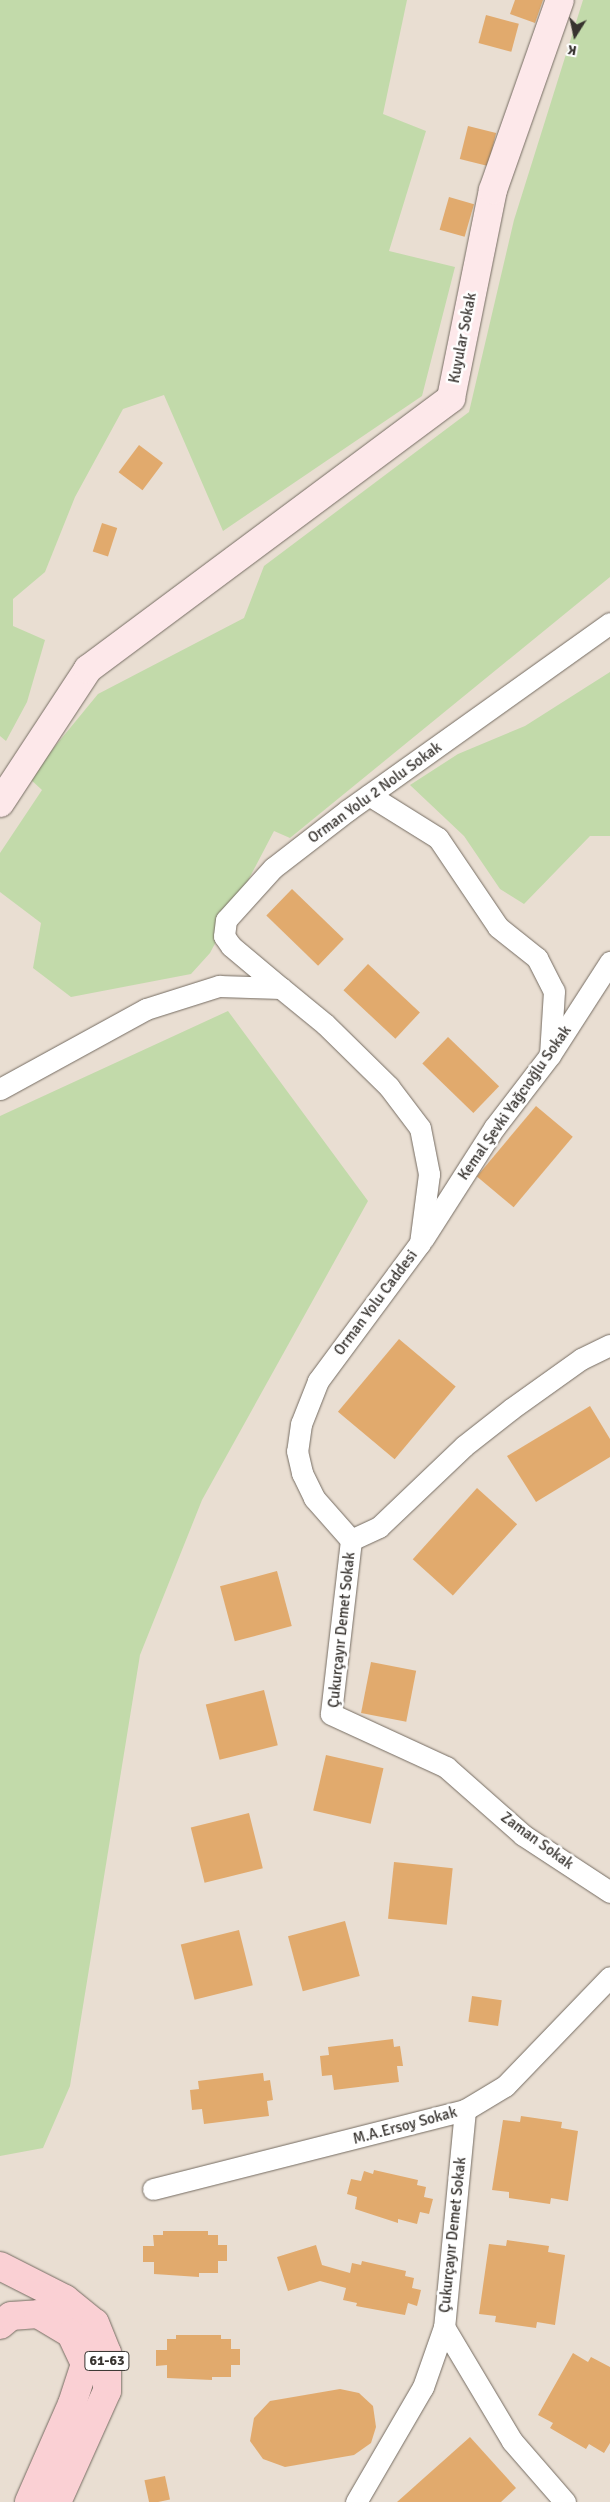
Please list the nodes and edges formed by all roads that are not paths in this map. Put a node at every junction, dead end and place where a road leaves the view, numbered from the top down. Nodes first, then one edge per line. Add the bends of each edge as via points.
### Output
1 (560, 0) edge
2 (610, 623) edge
3 (369, 795) junction
4 (0, 803) edge
5 (610, 962) edge
6 (281, 988) junction
7 (550, 1056) junction
8 (0, 1089) edge
9 (420, 1243) junction
10 (610, 1345) edge
11 (351, 1540) junction
12 (446, 1767) joint
13 (610, 1892) edge
14 (610, 1977) edge
15 (466, 2110) junction
16 (153, 2189) dead end
17 (0, 2266) edge
18 (0, 2325) edge
19 (444, 2327) junction
20 (30, 2502) edge
21 (57, 2502) edge
22 (356, 2502) edge
23 (565, 2502) edge

1 - 4 street, Kuyular Sokak via 493,190 451,398 88,669
2 - 3 street, Orman Yolu 2 Nolu Sokak
3 - 6 street, Orman Yolu 2 Nolu Sokak via 273,868 226,920 224,936 231,946
3 - 7 street via 438,838 498,927 537,958 554,990
5 - 7 street, Kemal Şevki Yağcıoğlu Sokak
6 - 8 street via 219,986 146,1009
6 - 9 street, Orman Yolu Caddesi via 325,1024 389,1087 420,1128 429,1174
7 - 9 street, Kemal Şevki Yağcıoğlu Sokak via 494,1128
9 - 11 street, Orman Yolu Caddesi via 318,1381 301,1424 297,1451 302,1473 326,1514
10 - 11 street via 581,1359 511,1409 464,1446 379,1527
11 - 12 street, Çukurçayır Demet Sokak via 331,1714
12 - 13 street, Zaman Sokak via 523,1835
14 - 15 street, M.A.Ersoy Sokak via 505,2086
15 - 16 street, M.A.Ersoy Sokak
15 - 19 street, Çukurçayır Demet Sokak
17 - 21 main road, 61-63 via 65,2299 95,2323 107,2353 107,2391
18 - 20 main road, 61-63 via 11,2316 38,2314 71,2334 85,2364 72,2404
19 - 22 street via 423,2387
19 - 23 street, Çukurçayır Demet Sokak via 512,2441

